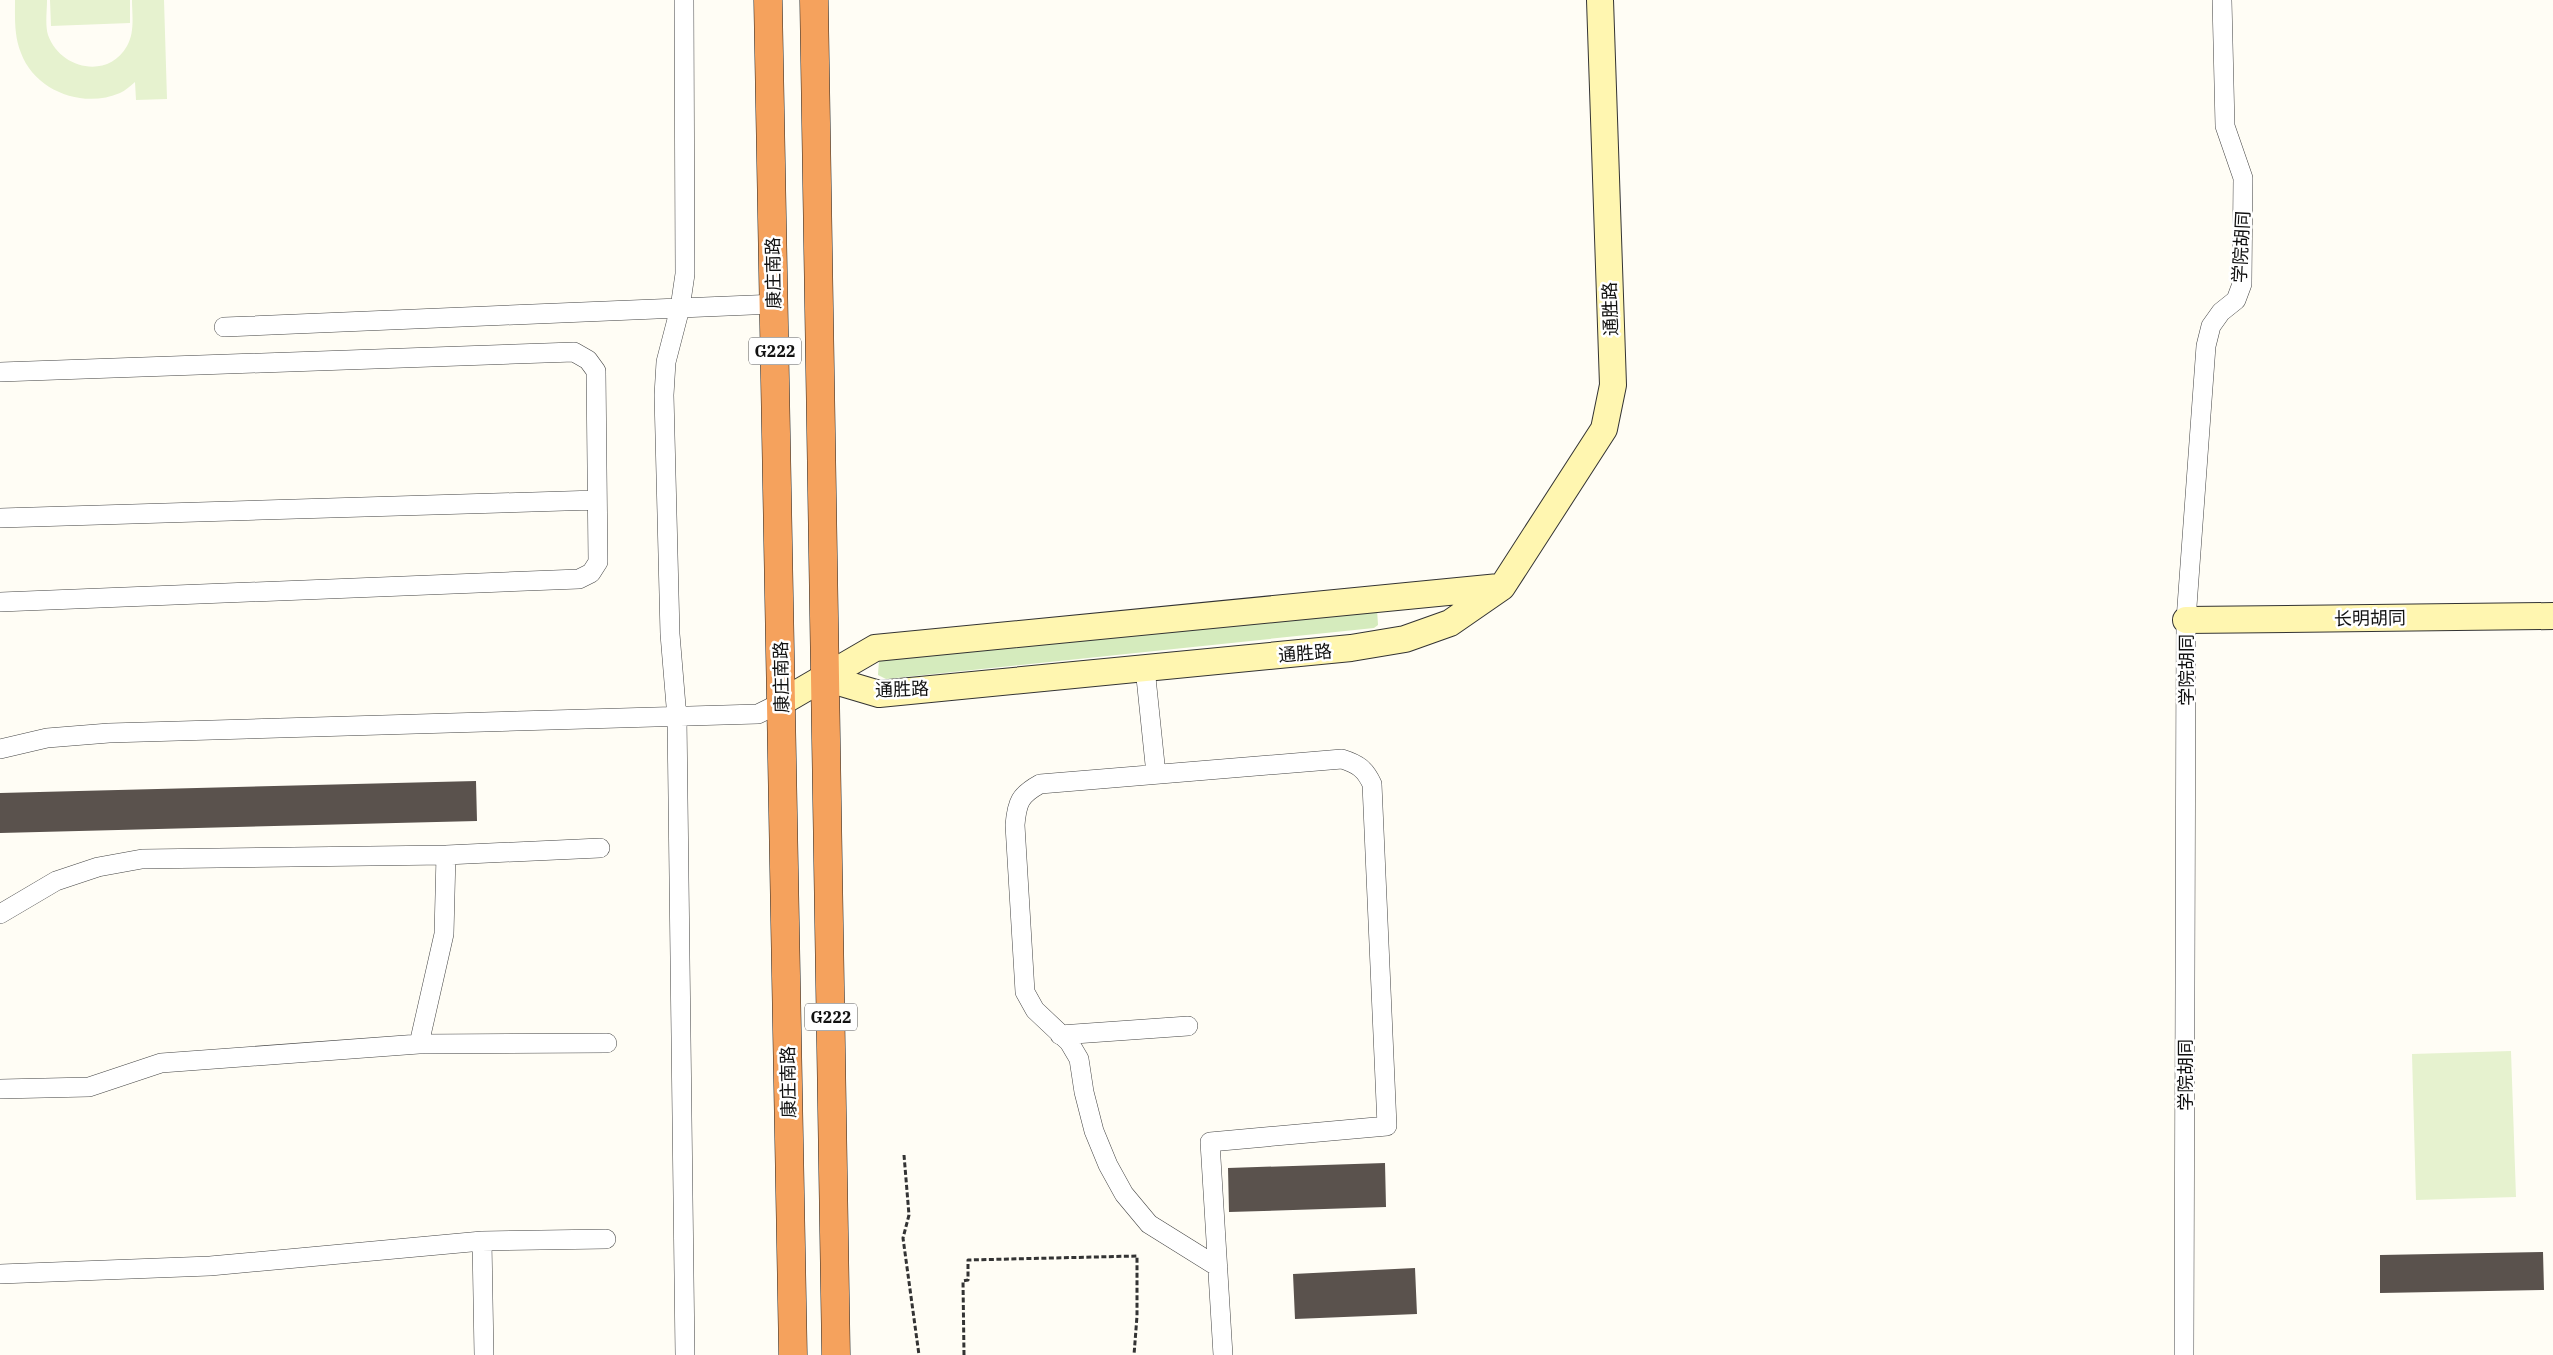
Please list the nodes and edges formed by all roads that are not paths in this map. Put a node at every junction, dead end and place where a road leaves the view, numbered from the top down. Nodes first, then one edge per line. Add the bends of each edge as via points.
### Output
1 (684, 0) edge
2 (768, 0) edge
3 (814, 0) edge
4 (1600, 0) edge
5 (2222, 0) edge
6 (774, 304) junction
7 (680, 308) junction
8 (224, 327) dead end
9 (0, 372) edge
10 (597, 500) junction
11 (0, 518) edge
12 (1502, 587) junction
13 (0, 602) edge
14 (2553, 616) edge
15 (2186, 620) junction
16 (1145, 668) junction
17 (826, 678) junction
18 (782, 702) junction
19 (677, 718) junction
20 (0, 749) edge
21 (1156, 774) junction
22 (600, 848) dead end
23 (446, 855) junction
24 (0, 914) edge
25 (1188, 1026) dead end
26 (1060, 1035) junction
27 (607, 1043) dead end
28 (419, 1044) junction
29 (0, 1090) edge
30 (606, 1238) dead end
31 (482, 1241) junction
32 (1218, 1267) junction
33 (0, 1274) edge
34 (484, 1355) edge
35 (685, 1355) edge
36 (793, 1355) edge
37 (836, 1355) edge
38 (1223, 1355) edge
39 (2184, 1355) edge

1 - 7 street via 685,274
2 - 6 highway, 康庄南路 / G222
3 - 17 highway, G222
4 - 12 street, 通胜路 via 1612,386 1610,407 1604,428
5 - 15 street, 学院胡同 via 2225,126 2244,178 2242,284 2236,300 2211,326 2206,346
6 - 7 street
6 - 18 highway, 康庄南路 / G222
7 - 8 street
7 - 19 street via 666,362 664,395 670,634
9 - 10 street via 574,352 588,360 596,371
10 - 11 street
10 - 13 street via 598,562 591,573 579,579
12 - 16 street, 通胜路 via 1450,622 1405,639 1351,648
12 - 17 street via 875,648
14 - 15 street, 长明胡同
15 - 39 street, 学院胡同
16 - 17 street, 通胜路 via 879,694
16 - 21 street
17 - 18 street
17 - 37 highway, G222
18 - 19 street via 758,714
18 - 36 highway, 康庄南路 / G222
19 - 20 street via 109,733 47,738
19 - 35 street
21 - 26 street via 1040,784 1025,792 1017,807 1015,824 1025,992 1035,1010
21 - 32 street via 1342,759 1356,763 1372,784 1387,1126 1210,1142
22 - 23 street
23 - 24 street via 142,859 98,867 56,881
23 - 28 street via 444,934
25 - 26 street
26 - 32 street via 1069,1042 1079,1059 1094,1131 1124,1194 1149,1224
27 - 28 street
28 - 29 street via 160,1063 89,1086
30 - 31 street
31 - 33 street via 210,1266
31 - 34 street
32 - 38 street

